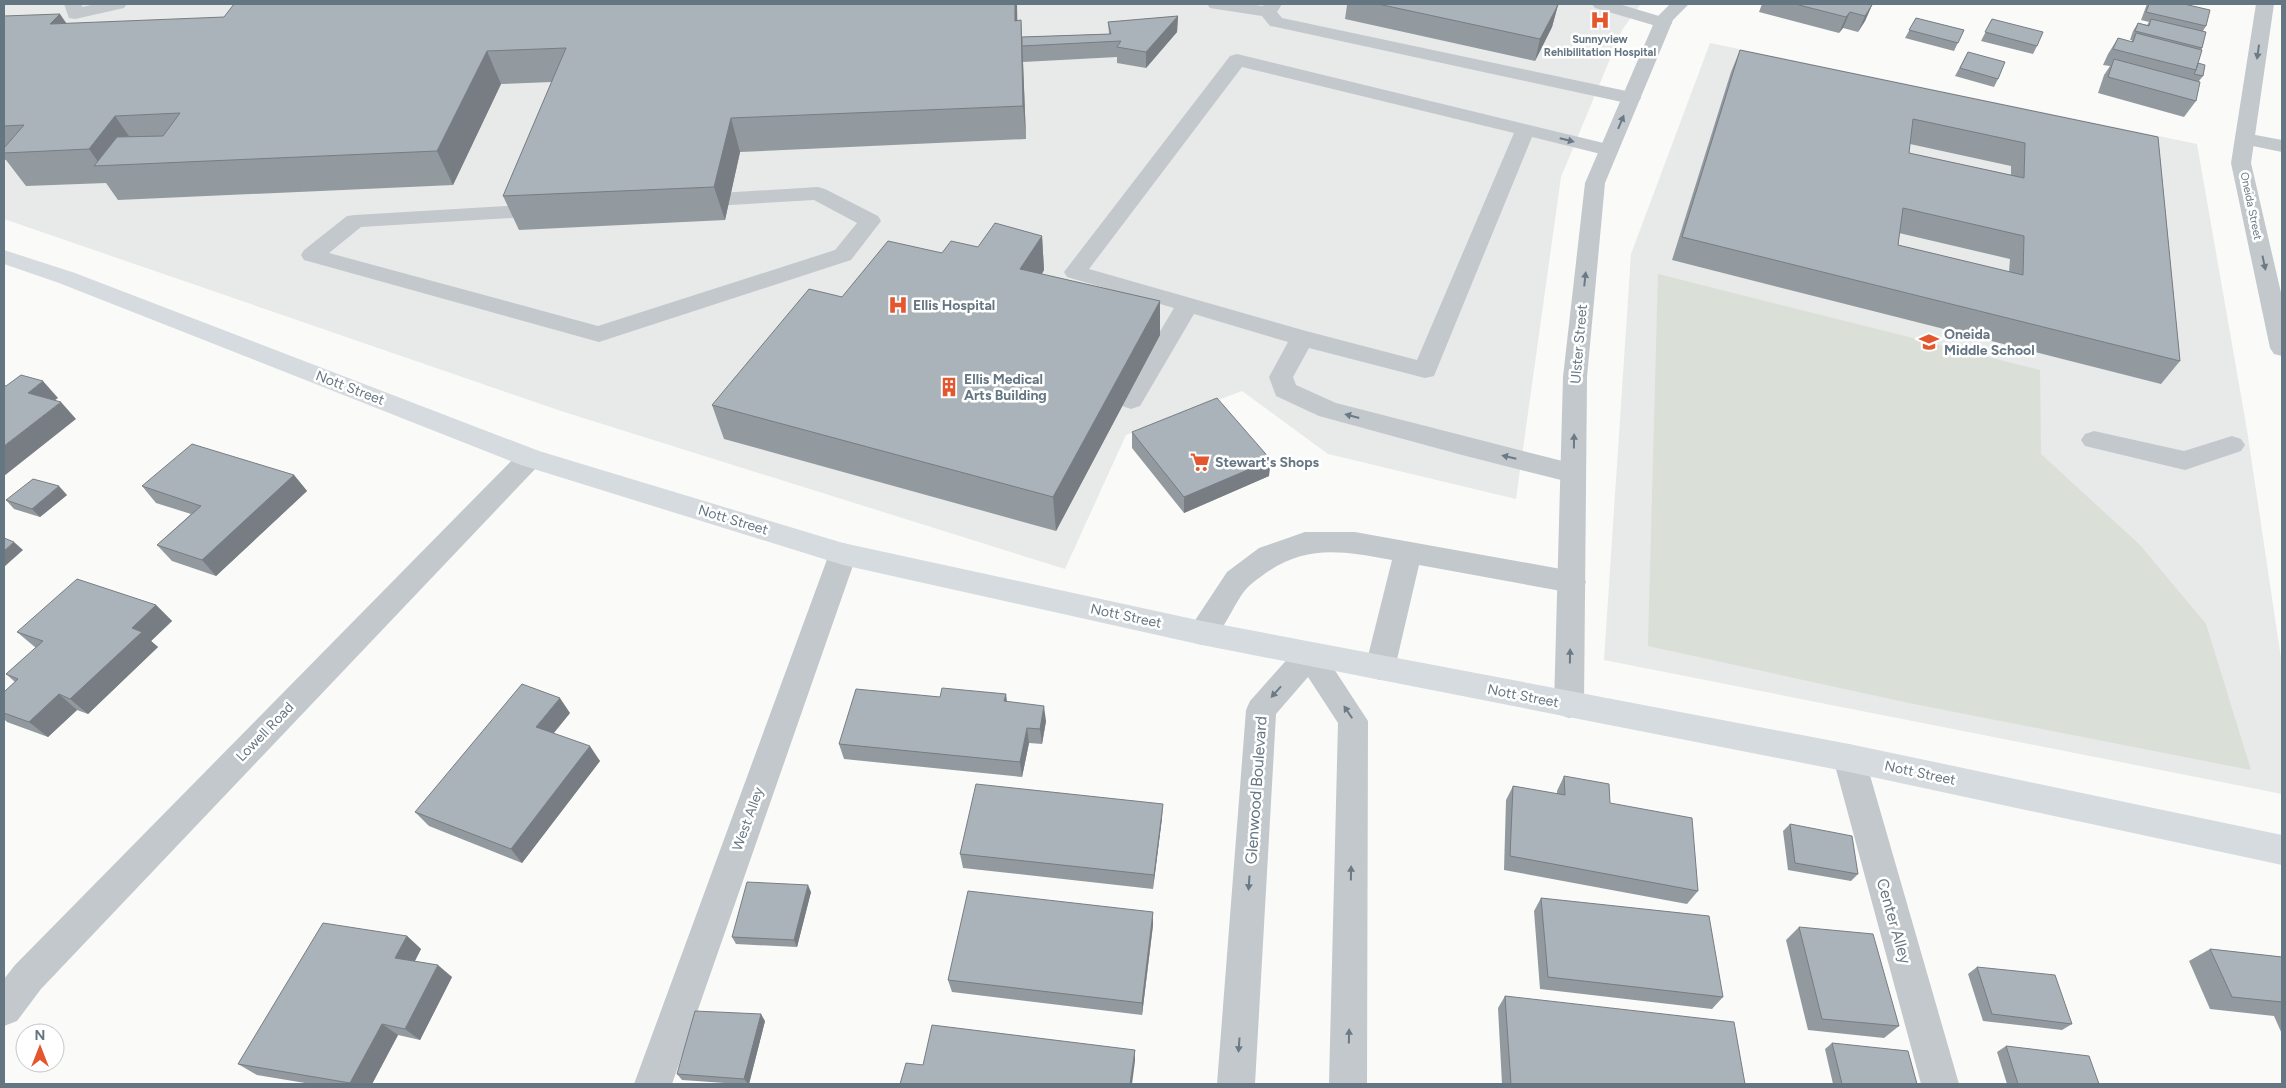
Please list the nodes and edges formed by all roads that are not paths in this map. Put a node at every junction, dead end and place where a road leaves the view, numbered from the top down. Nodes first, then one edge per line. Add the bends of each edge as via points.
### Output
1 (73, 4) edge
2 (118, 4) edge
3 (1216, 4) edge
4 (1601, 4) edge
5 (1680, 4) edge
6 (2260, 6) edge
7 (1271, 8) edge
8 (1663, 23) junction
9 (1631, 98) junction
10 (1525, 130) junction
11 (2245, 139) junction
12 (2282, 146) edge
13 (1609, 150) junction
14 (526, 212) joint
15 (4, 258) edge
16 (1188, 305) junction
17 (1302, 338) junction
18 (2282, 348) edge
19 (1131, 400) edge
20 (2094, 440) dead end
21 (2232, 445) dead end
22 (530, 458) junction
23 (1573, 473) junction
24 (1408, 552) junction
25 (843, 554) junction
26 (1572, 582) junction
27 (1202, 633) junction
28 (1309, 655) junction
29 (1380, 668) junction
30 (1569, 705) junction
31 (1849, 758) junction
32 (2282, 850) edge
33 (4, 1008) edge
34 (653, 1084) edge
35 (1236, 1084) edge
36 (1348, 1084) edge
37 (1940, 1084) edge

1 - 2 street via 75,14
3 - 7 street
4 - 8 street
5 - 8 street, Ulster Street
6 -> 11 street, Oneida Street
7 - 9 street via 1276,22
8 - 9 street, Ulster Street
13 -> 9 street, Ulster Street
10 -> 13 street
10 - 16 street via 1237,60 1075,272
10 - 17 street via 1425,370
11 - 12 street
11 -> 18 street, Oneida Street via 2242,164
23 -> 13 street, Ulster Street via 1575,378 1595,183
14 - 14 street via 355,221 312,255 599,334 843,255 870,221 818,193
15 - 22 main road, Nott Street via 67,278
16 - 17 street
16 - 19 street
23 -> 17 street via 1328,410 1285,390 1281,377
20 - 21 street via 2185,461
22 - 25 main road, Nott Street
22 - 33 street, Lowell Road via 28,977
23 - 26 street, Ulster Street
24 - 26 street
24 - 27 street via 1356,543 1305,543 1269,556 1236,580
24 - 29 street
25 - 27 main road, Nott Street
25 - 34 street, West Alley
30 -> 26 street, Ulster Street
27 - 28 main road, Nott Street
28 - 29 main road, Nott Street
28 -> 35 street, Glenwood Boulevard via 1261,710
36 -> 28 street via 1353,721
29 - 30 main road, Nott Street
30 - 31 main road, Nott Street
31 - 32 main road, Nott Street
31 - 37 street, Center Alley

